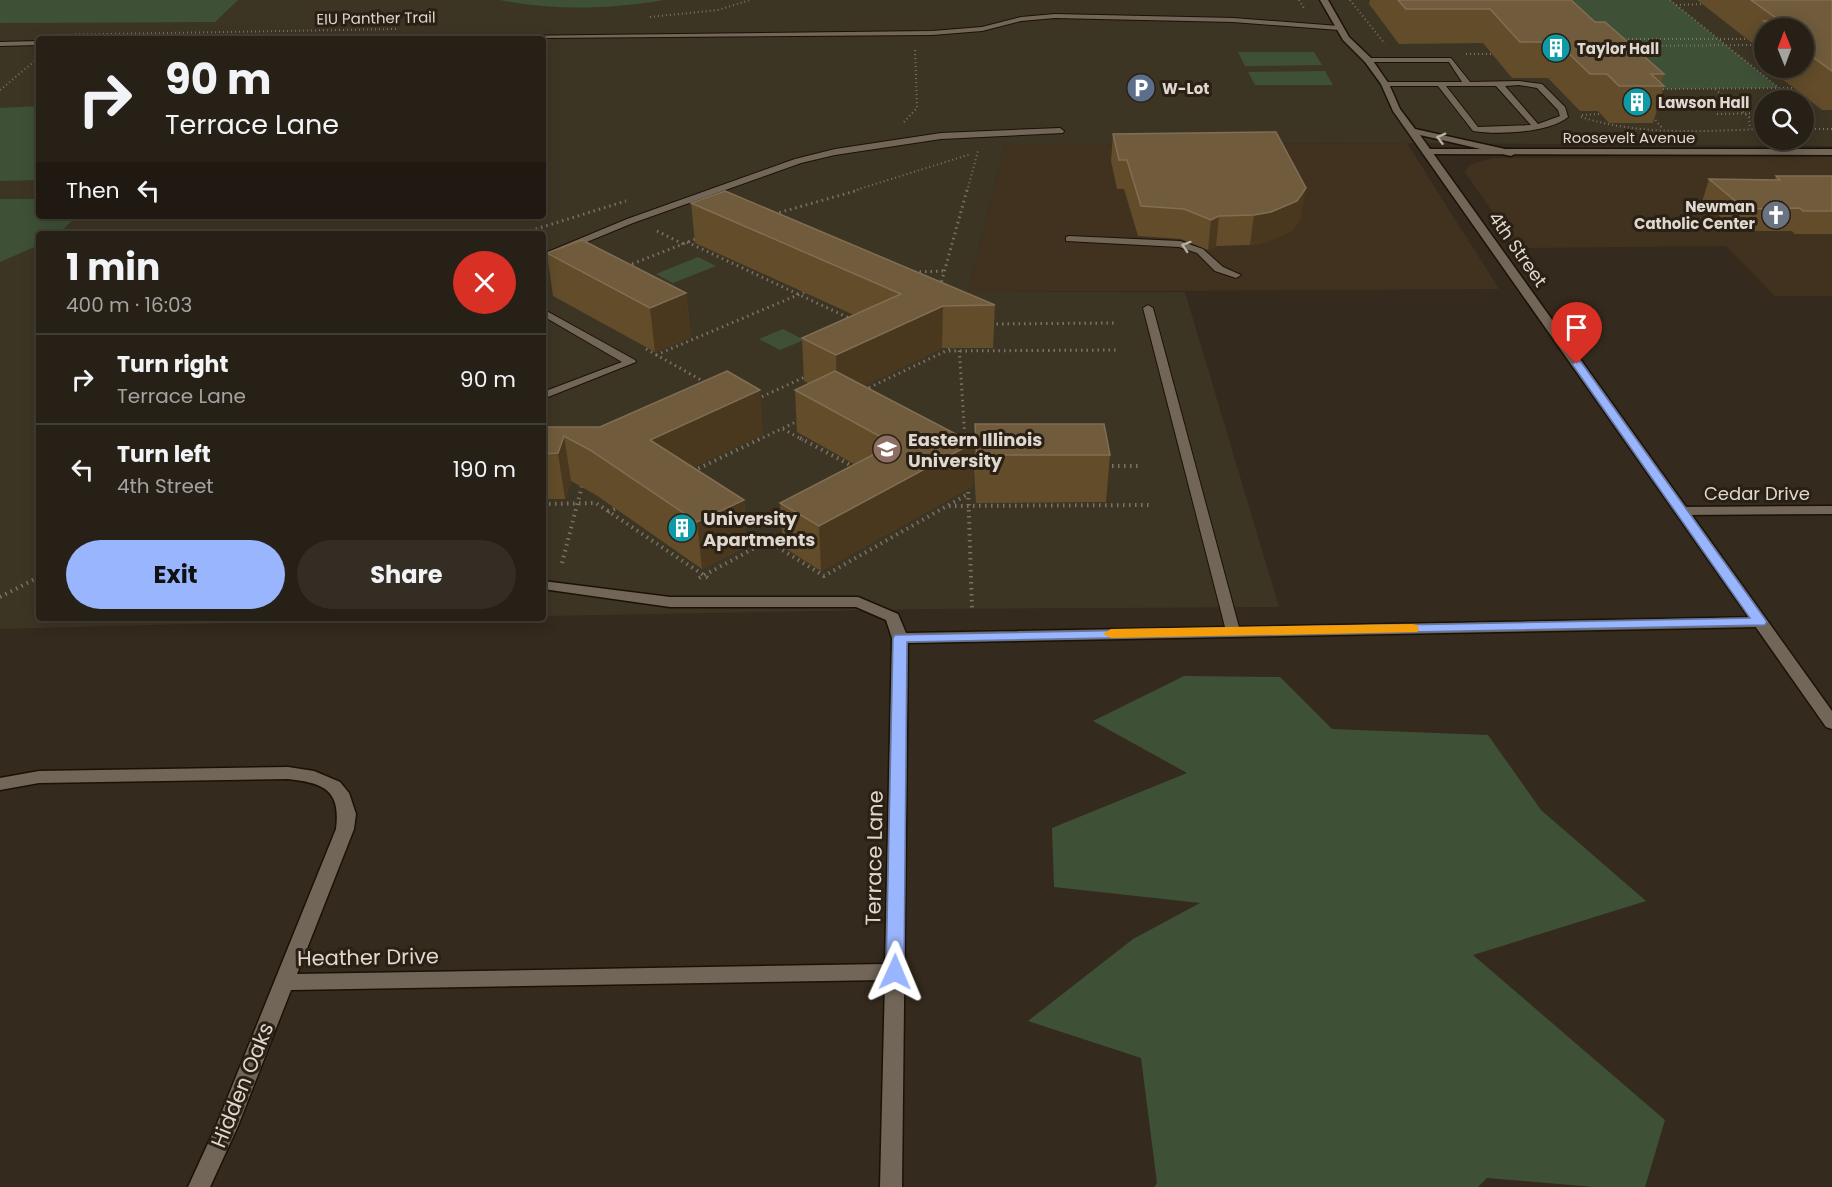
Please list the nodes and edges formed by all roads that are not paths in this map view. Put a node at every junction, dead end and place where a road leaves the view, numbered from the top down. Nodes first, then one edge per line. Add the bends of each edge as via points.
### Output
1 (1324, 0) edge
2 (1339, 28) junction
3 (546, 37) edge
4 (0, 44) edge
5 (36, 44) edge
6 (1368, 60) junction
7 (1385, 84) junction
8 (1440, 84) junction
9 (1468, 84) junction
10 (1499, 84) junction
11 (1536, 126) junction
12 (1060, 131) dead end
13 (1412, 131) junction
14 (1426, 152) junction
15 (1832, 152) edge
16 (1511, 153) junction
17 (1069, 239) dead end
18 (546, 256) edge
19 (1236, 275) dead end
20 (1148, 308) dead end
21 (546, 314) edge
22 (546, 395) edge
23 (1832, 510) edge
24 (1682, 511) junction
25 (546, 585) edge
26 (1760, 622) junction
27 (1233, 631) junction
28 (900, 638) junction
29 (1832, 723) edge
30 (0, 784) edge
31 (895, 972) junction
32 (284, 982) junction
33 (199, 1187) edge
34 (891, 1187) edge

1 - 2 street, 4th Street
2 - 3 lane via 1195,18 1042,16 982,29 915,33
2 - 6 street, 4th Street
4 - 5 lane
6 - 7 street, 4th Street
6 - 9 lane via 1451,60
7 - 8 lane
7 - 13 street, 4th Street
8 - 9 lane
8 - 11 lane via 1476,129
9 - 10 lane
10 - 11 lane
10 - 11 lane via 1539,86 1565,114 1560,121
12 - 18 lane via 942,136 816,156 630,221
13 - 14 street, 4th Street
16 -> 13 street
14 - 16 street, Roosevelt Avenue
14 - 24 street, 4th Street
15 - 16 street, Roosevelt Avenue
19 -> 17 lane via 1219,268 1200,251 1180,244
20 - 27 lane
21 - 22 lane via 630,362
23 - 24 street, Cedar Drive
24 - 26 street, 4th Street
25 - 28 street via 669,602 858,602 893,617
26 - 27 street
26 - 29 street, 4th Street
27 - 28 street
28 - 31 street, Terrace Lane
30 - 32 street, Heather Drive via 39,777 288,773 311,775 330,783 343,795 348,813 345,829
31 - 32 street, Heather Drive
31 - 34 street, Terrace Lane
32 - 33 street, Hidden Oaks

